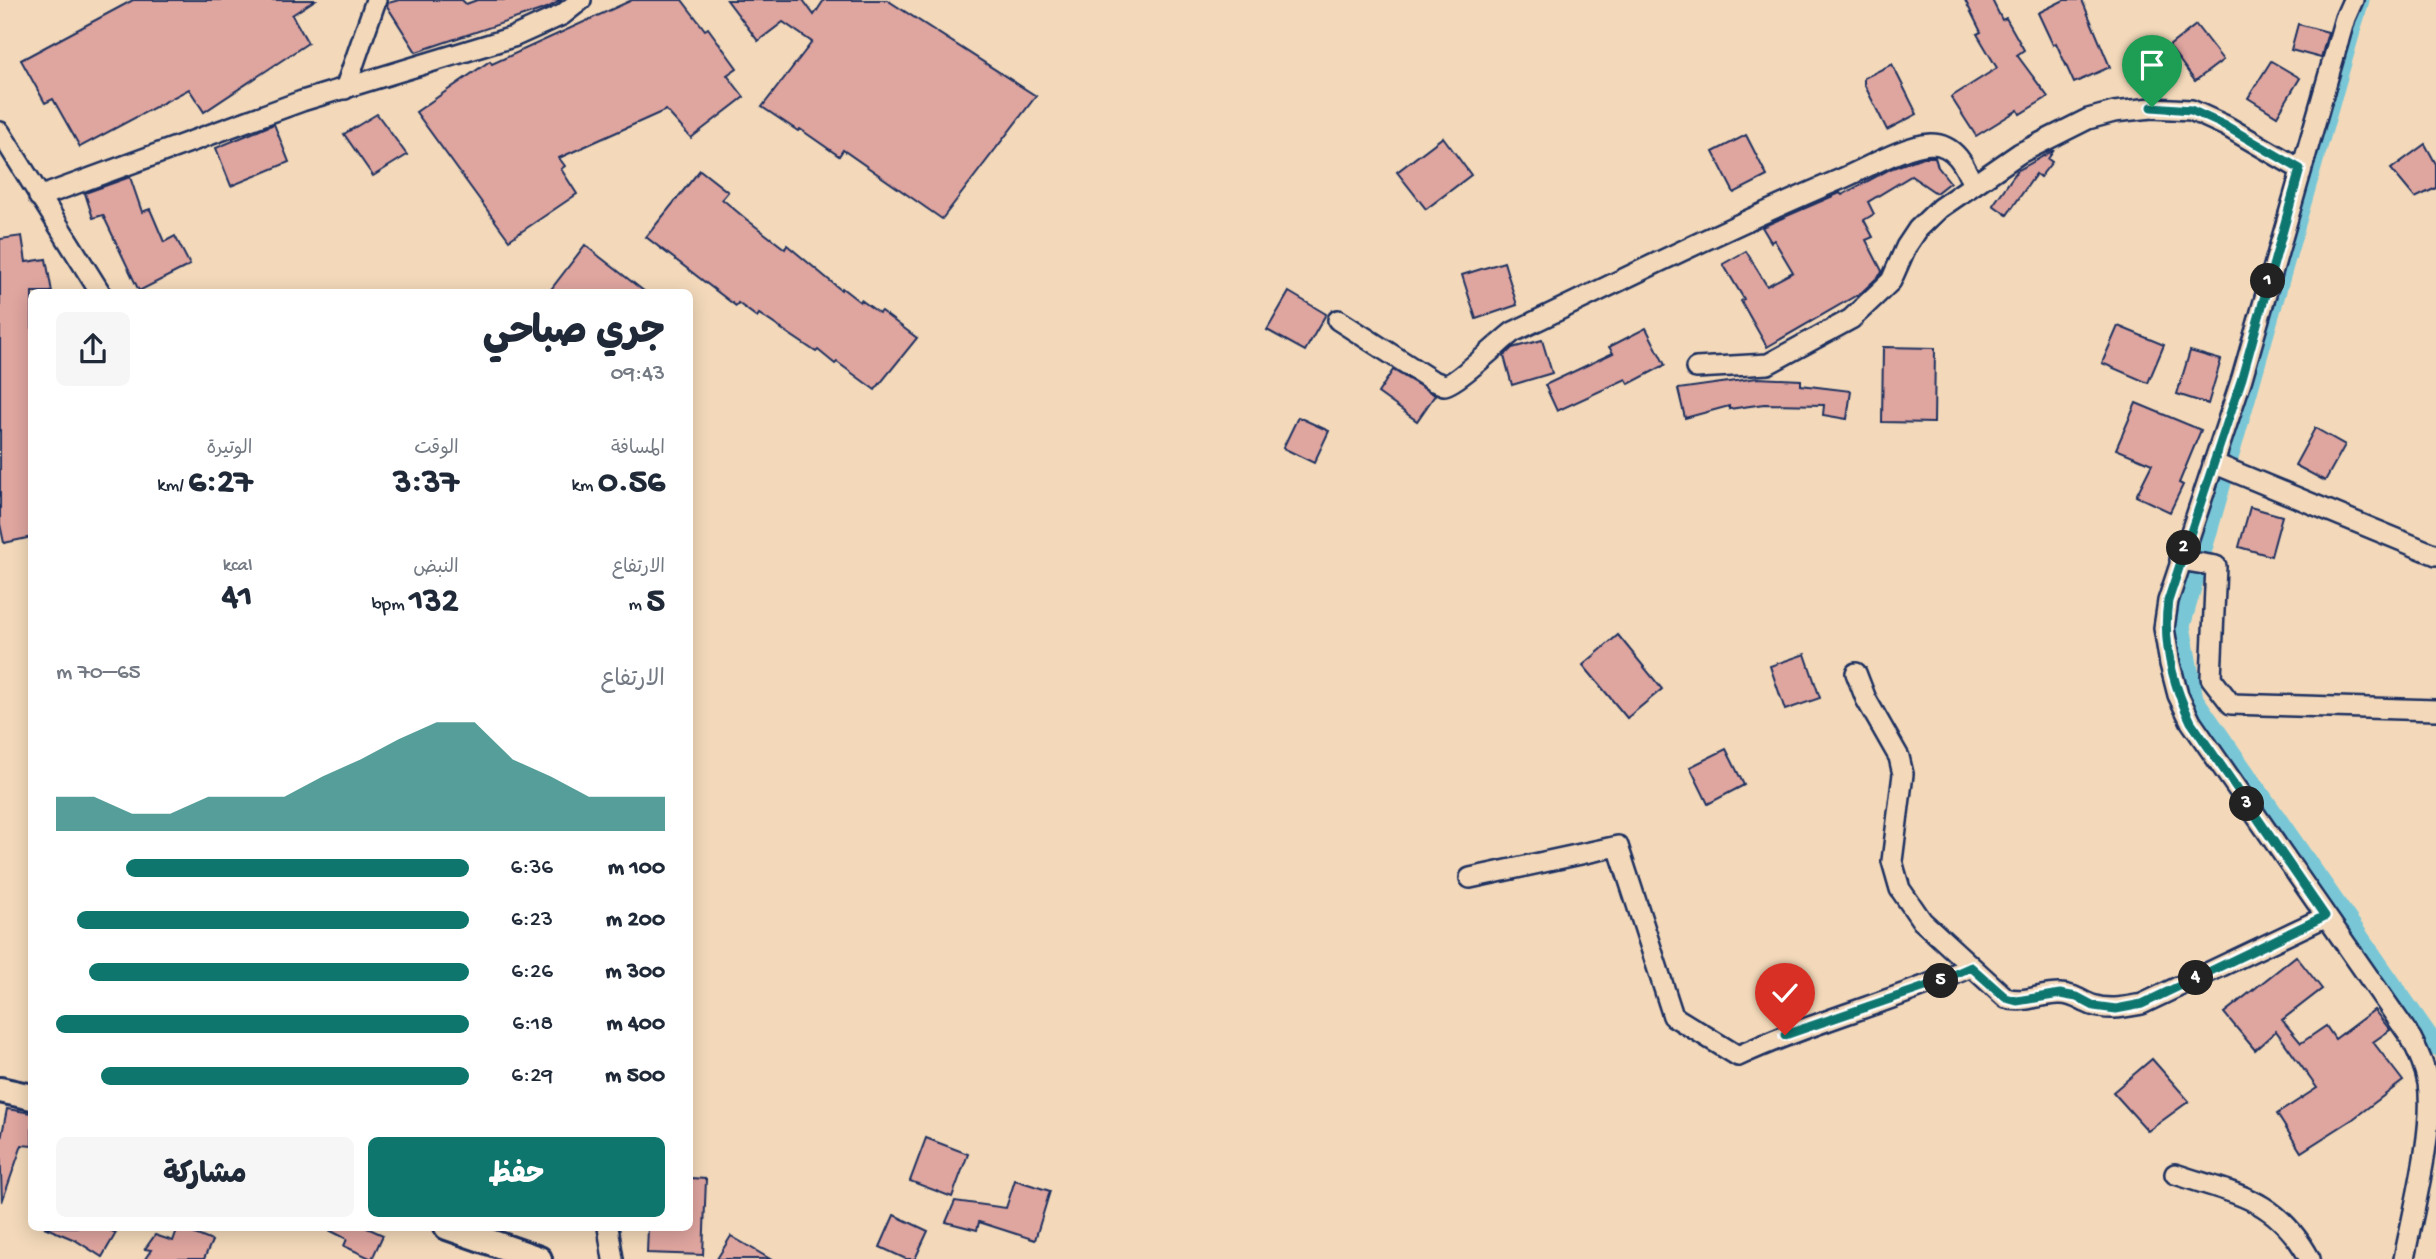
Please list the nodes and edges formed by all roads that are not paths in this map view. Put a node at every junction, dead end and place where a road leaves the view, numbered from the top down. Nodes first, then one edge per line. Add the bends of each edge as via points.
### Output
1 (376, 0) edge
2 (581, 0) edge
3 (2353, 0) edge
4 (345, 89) junction
5 (0, 132) edge
6 (2300, 169) junction
7 (1973, 185) junction
8 (39, 197) junction
9 (98, 289) edge
10 (1338, 320) dead end
11 (1696, 368) dead end
12 (2213, 463) junction
13 (2436, 555) edge
14 (2180, 560) junction
15 (1856, 673) dead end
16 (2436, 710) edge
17 (1470, 878) dead end
18 (2325, 916) junction
19 (1971, 967) junction
20 (0, 1090) edge
21 (28, 1096) edge
22 (2175, 1174) dead end
23 (458, 1231) edge
24 (609, 1231) edge
25 (538, 1259) edge
26 (614, 1259) edge
27 (2309, 1259) edge
28 (2404, 1259) edge

1 - 4 street
2 - 4 street via 562,15 513,37
3 - 6 street
4 - 8 street
5 - 8 street
6 - 7 street via 2191,110 2152,107 2076,124 2020,153
6 - 12 street via 2242,378
7 - 10 street via 1962,161 1947,147 1930,144 1906,151 1513,332 1458,380 1445,385
7 - 11 street via 1918,229 1891,281 1851,319 1768,364
8 - 9 street
12 - 13 street
12 - 14 street
14 - 16 street via 2216,566 2211,678 2231,704
14 - 18 street via 2164,628 2178,695 2191,722
15 - 19 street via 1899,757 1903,774 1892,861 1900,889 1922,921
17 - 19 street via 1618,846 1673,1016 1738,1056
18 - 19 street via 2142,1004 2116,1009 2060,994 2017,1001 2006,998
18 - 28 street via 2411,1038 2428,1084 2428,1128
20 - 21 main road
22 - 27 street via 2266,1206 2298,1238
23 - 25 main road
24 - 26 street

